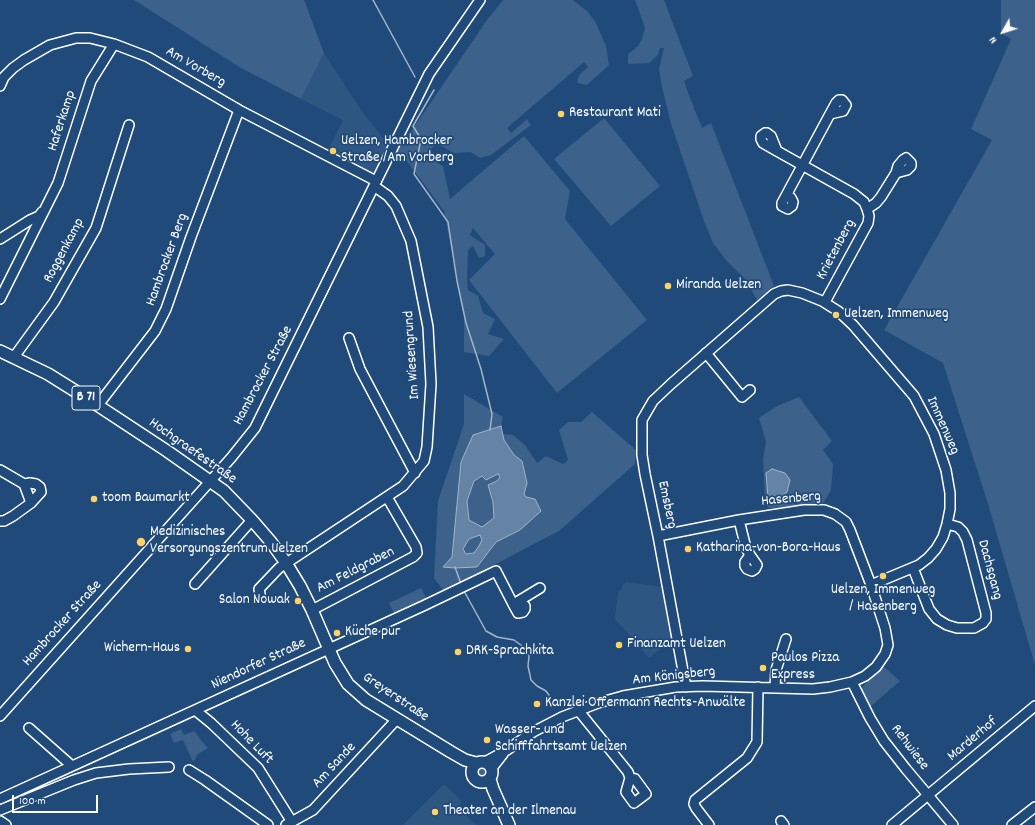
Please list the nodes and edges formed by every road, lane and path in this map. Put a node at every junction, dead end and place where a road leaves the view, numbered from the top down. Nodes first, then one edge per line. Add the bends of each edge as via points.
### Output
1 (480, 0) edge
2 (114, 44) junction
3 (0, 86) edge
4 (239, 110) junction
5 (830, 114) dead end
6 (129, 125) dead end
7 (777, 151) dead end
8 (802, 164) junction
9 (896, 173) dead end
10 (375, 183) junction
11 (787, 194) dead end
12 (868, 209) junction
13 (44, 210) junction
14 (0, 239) edge
15 (774, 294) joint
16 (0, 299) edge
17 (825, 302) junction
18 (350, 338) dead end
19 (0, 351) edge
20 (706, 353) junction
21 (14, 357) junction
22 (750, 390) dead end
23 (98, 405) junction
24 (0, 470) edge
25 (415, 472) junction
26 (211, 481) junction
27 (24, 484) junction
28 (387, 496) junction
29 (31, 503) junction
30 (0, 520) edge
31 (252, 520) junction
32 (739, 520) junction
33 (947, 524) junction
34 (658, 536) junction
35 (750, 555) dead end
36 (286, 563) junction
37 (913, 568) junction
38 (195, 584) dead end
39 (871, 585) junction
40 (540, 588) dead end
41 (260, 594) dead end
42 (312, 610) junction
43 (786, 639) dead end
44 (329, 649) junction
45 (852, 682) junction
46 (686, 687) junction
47 (758, 687) junction
48 (775, 687) junction
49 (1035, 706) edge
50 (196, 710) junction
51 (578, 710) junction
52 (0, 716) edge
53 (397, 719) junction
54 (30, 728) dead end
55 (72, 766) junction
56 (169, 767) dead end
57 (188, 770) dead end
58 (482, 771) junction
59 (630, 778) dead end
60 (928, 796) junction
61 (0, 799) edge
62 (1035, 806) edge
63 (0, 810) edge
64 (0, 821) edge
65 (508, 822) edge
66 (289, 824) edge
67 (705, 824) edge
68 (6, 825) edge
69 (268, 825) edge
70 (892, 825) edge
71 (953, 825) edge
72 (1012, 825) edge

1 - 10 street, Hambrocker Straße via 430,74
2 - 3 street, Am Vorberg via 90,38 76,38 50,45 13,68
2 - 4 street, Am Vorberg via 148,57
2 - 13 street, Haferkamp via 91,80 58,183
4 - 10 street, Am Vorberg
4 - 23 street, Hambrocker Berg via 158,326
5 - 8 street
6 - 21 street, Roggenkamp via 96,228 54,302
7 - 8 street, Krietenberg
8 - 11 street
8 - 12 street, Krietenberg via 854,194
9 - 12 street, Krietenberg via 881,197
10 - 25 street, Im Wiesengrund via 396,206 411,240 428,327 431,384 427,447 424,461
10 - 26 street, Hambrocker Straße via 255,428
12 - 17 street, Krietenberg via 868,223
13 - 14 street, Haferkamp via 39,216
13 - 16 street, Haferkamp
15 - 17 street, Immenweg via 788,290
15 - 20 street, Emsberg
17 - 33 street, Immenweg via 853,325 914,396 925,416 946,470 950,493
18 - 25 street via 360,369
19 - 21 main road, Hochgraefestraße / B 71
20 - 22 street via 742,397
20 - 34 street, Emsberg via 653,401 642,420 643,462
21 - 23 main road, Hochgraefestraße / B 71 via 48,374
23 - 26 main road, Hochgraefestraße / B 71
24 - 27 street
25 - 28 street, Im Wiesengrund via 403,486
26 - 31 main road, Hochgraefestraße / B 71
26 - 52 street, Hambrocker Straße
27 - 29 street
27 - 29 street via 36,484 40,487 41,492
28 - 36 street, Im Wiesengrund
28 - 42 street, Am Feldgraben via 417,553
29 - 30 street via 4,521
31 - 36 main road, Hochgraefestraße / B 71
31 - 38 street
32 - 34 street, Hasenberg
32 - 35 street
32 - 39 street, Hasenberg via 815,509 835,514 846,522
33 - 37 street, Immenweg via 936,549
33 - 37 street, Dachsgang via 958,527 967,540 986,613 983,623 974,628 957,628 937,618 929,609
34 - 46 street, Emsberg
36 - 41 street, Im Wiesengrund via 259,589
36 - 42 main road, Hochgraefestraße / B 71
37 - 39 street, Immenweg
39 - 45 street, Am Königsberg via 888,645 876,668
40 - 44 street, Niendorfer Straße via 515,603 496,571
42 - 44 main road, Hochgraefestraße / B 71
43 - 48 street via 776,670
44 - 50 street, Niendorfer Straße
44 - 53 main road, Greyerstraße / B 71 via 348,684 366,700
45 - 48 street, Am Königsberg via 819,689
45 - 60 street, Rehwiese via 884,741
46 - 47 street, Am Königsberg
46 - 51 street, Am Königsberg via 623,696
47 - 48 street, Am Königsberg
47 - 67 street via 757,742 747,758 695,800 694,804
49 - 60 street, Marderhof
50 - 55 street, Niendorfer Straße
50 - 66 street, Hohe Luft via 258,768
51 - 58 street, Am Königsberg via 533,732
51 - 59 street via 628,772
53 - 58 main road, Greyerstraße / B 71
53 - 66 street, Am Sande via 313,810
54 - 55 street
55 - 61 street, Niendorfer Straße
56 - 63 street via 96,773
57 - 69 street
58 - 65 main road
60 - 70 street, Marderhof
60 - 71 street, Rehwiese
62 - 72 street
64 - 68 street

